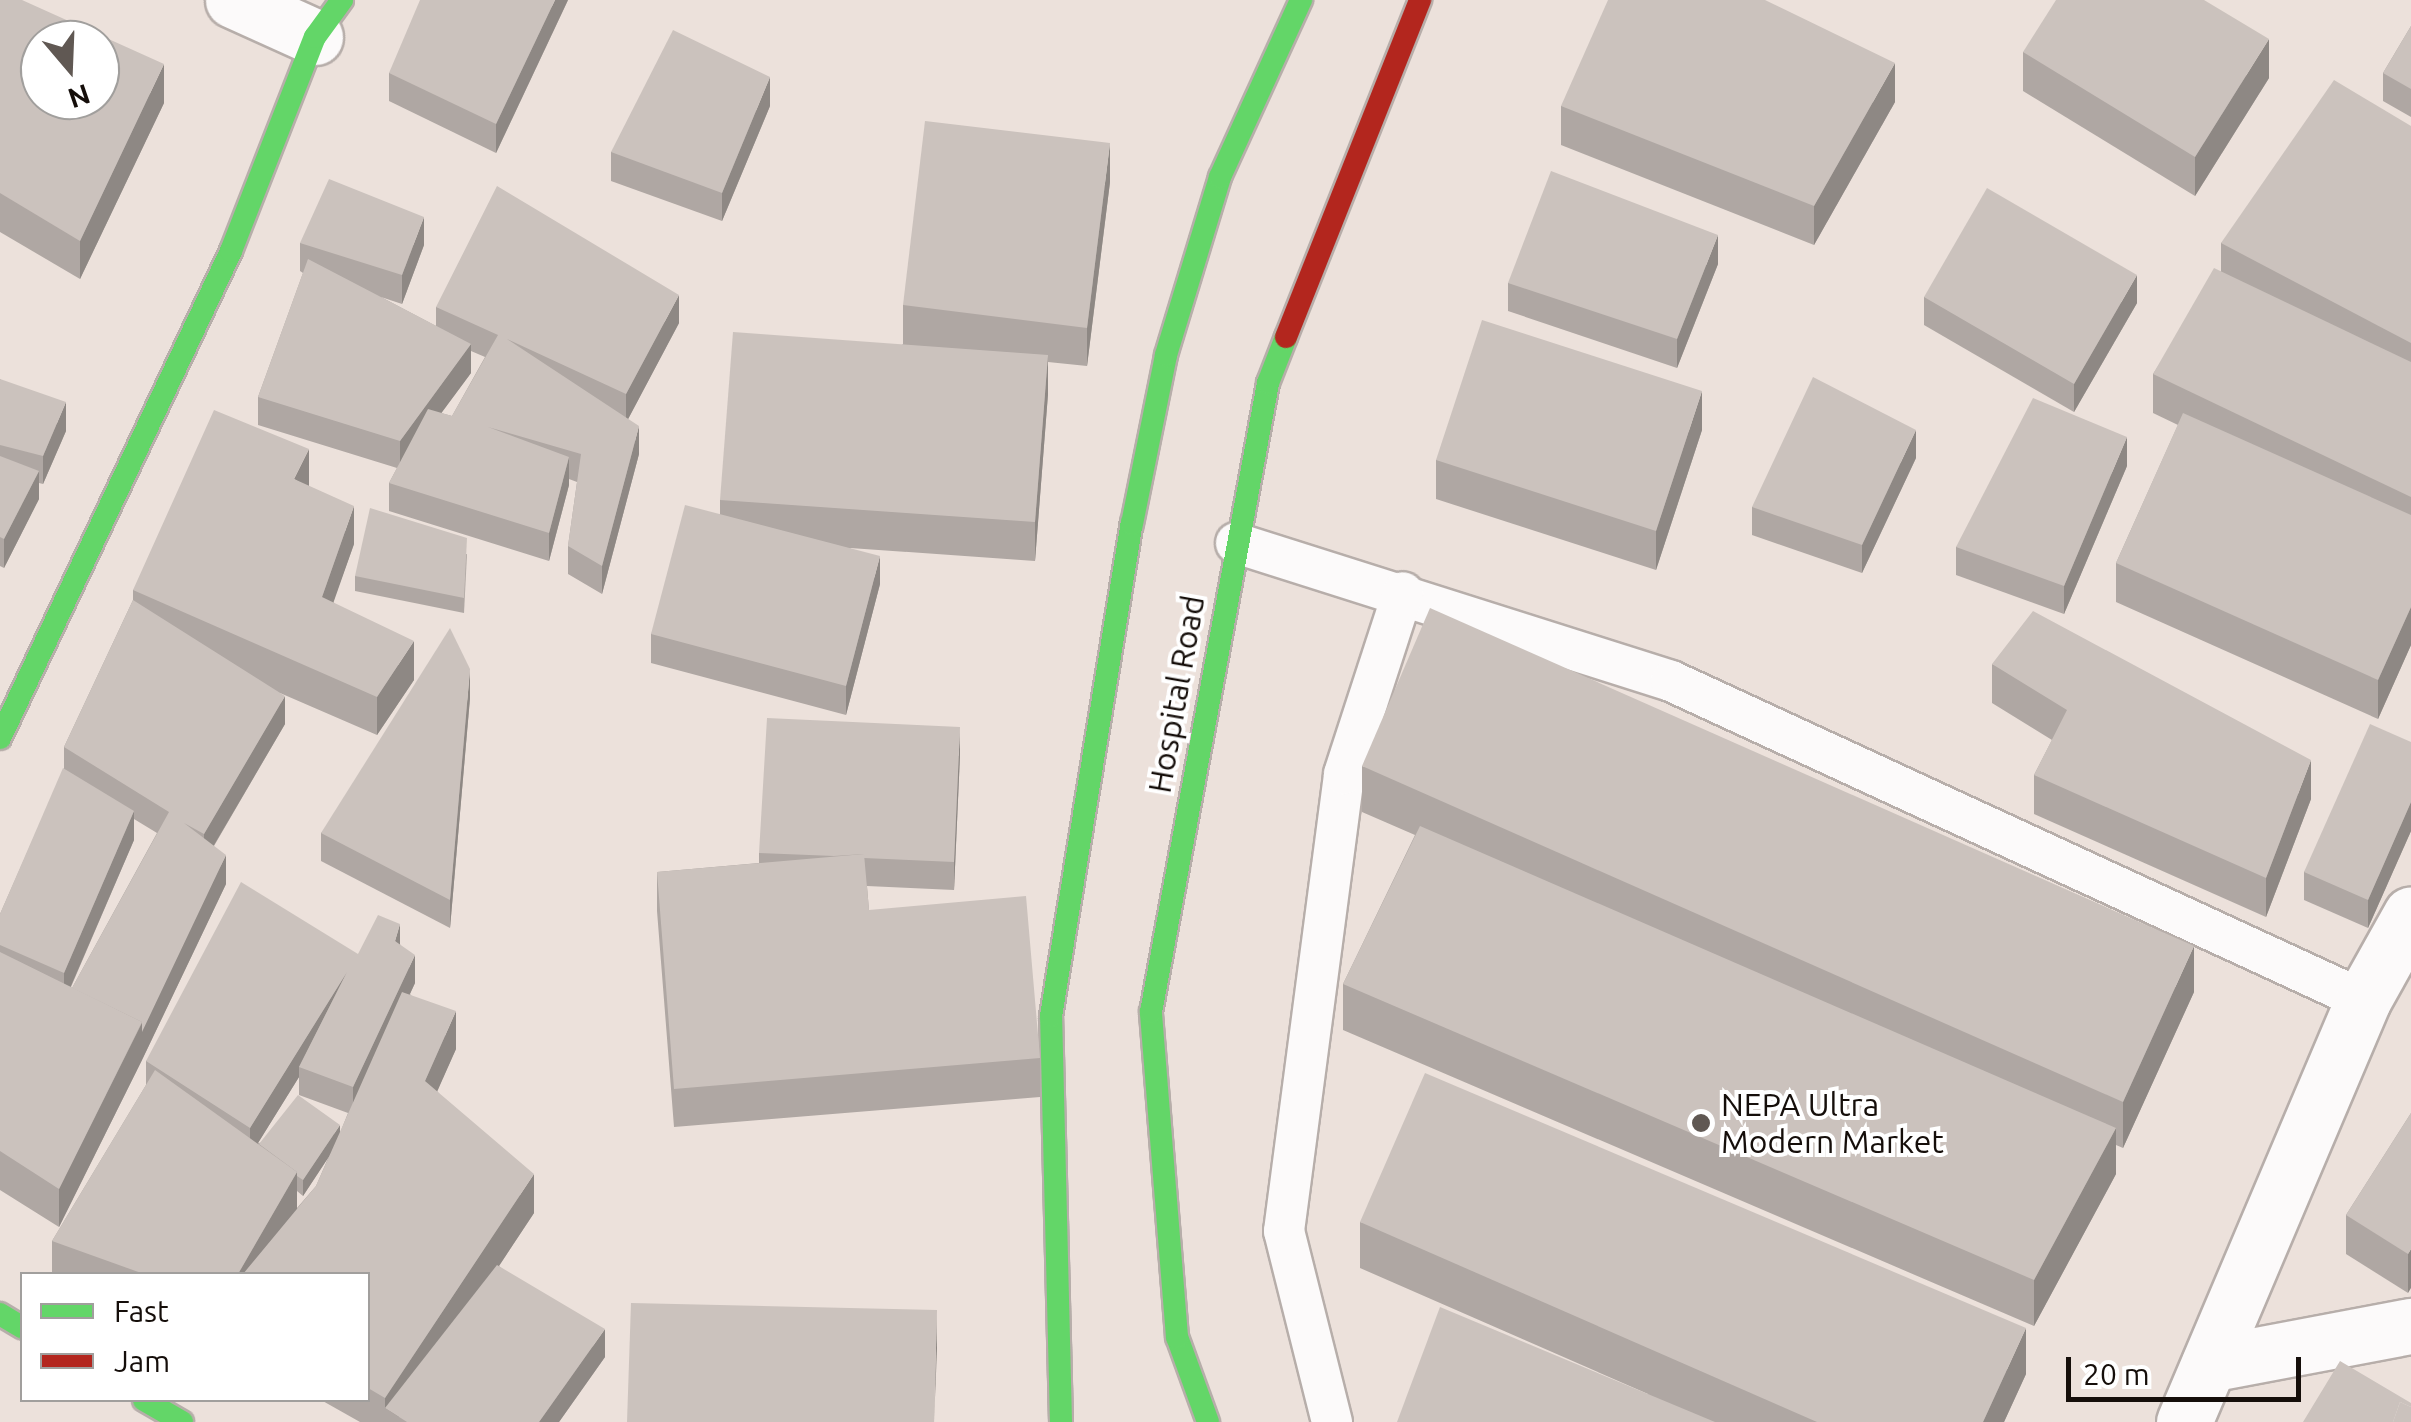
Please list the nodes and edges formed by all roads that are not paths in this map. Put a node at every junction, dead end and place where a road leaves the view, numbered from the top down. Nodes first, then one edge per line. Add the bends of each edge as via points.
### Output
1 (233, 0) edge
2 (1301, 0) edge
3 (1420, 0) edge
4 (329, 18) edge
5 (1236, 543) junction
6 (1403, 592) junction
7 (0, 738) edge
8 (2411, 914) edge
9 (2363, 1000) junction
10 (2411, 1326) edge
11 (2209, 1364) junction
12 (147, 1402) edge
13 (182, 1422) edge
14 (1061, 1422) edge
15 (1208, 1422) edge
16 (1332, 1422) edge
17 (2184, 1422) edge

1 - 4 street
2 - 14 street via 1220,177 1166,354 1132,524 1051,1016
3 - 5 street, Hospital Road via 1268,383
4 - 7 street via 223,268
5 - 6 lane
5 - 15 street, Hospital Road via 1150,1012 1177,1337
6 - 9 lane via 1671,680
6 - 16 lane via 1344,774 1284,1231
8 - 9 street
9 - 11 street
10 - 11 street
11 - 17 street
12 - 13 street

